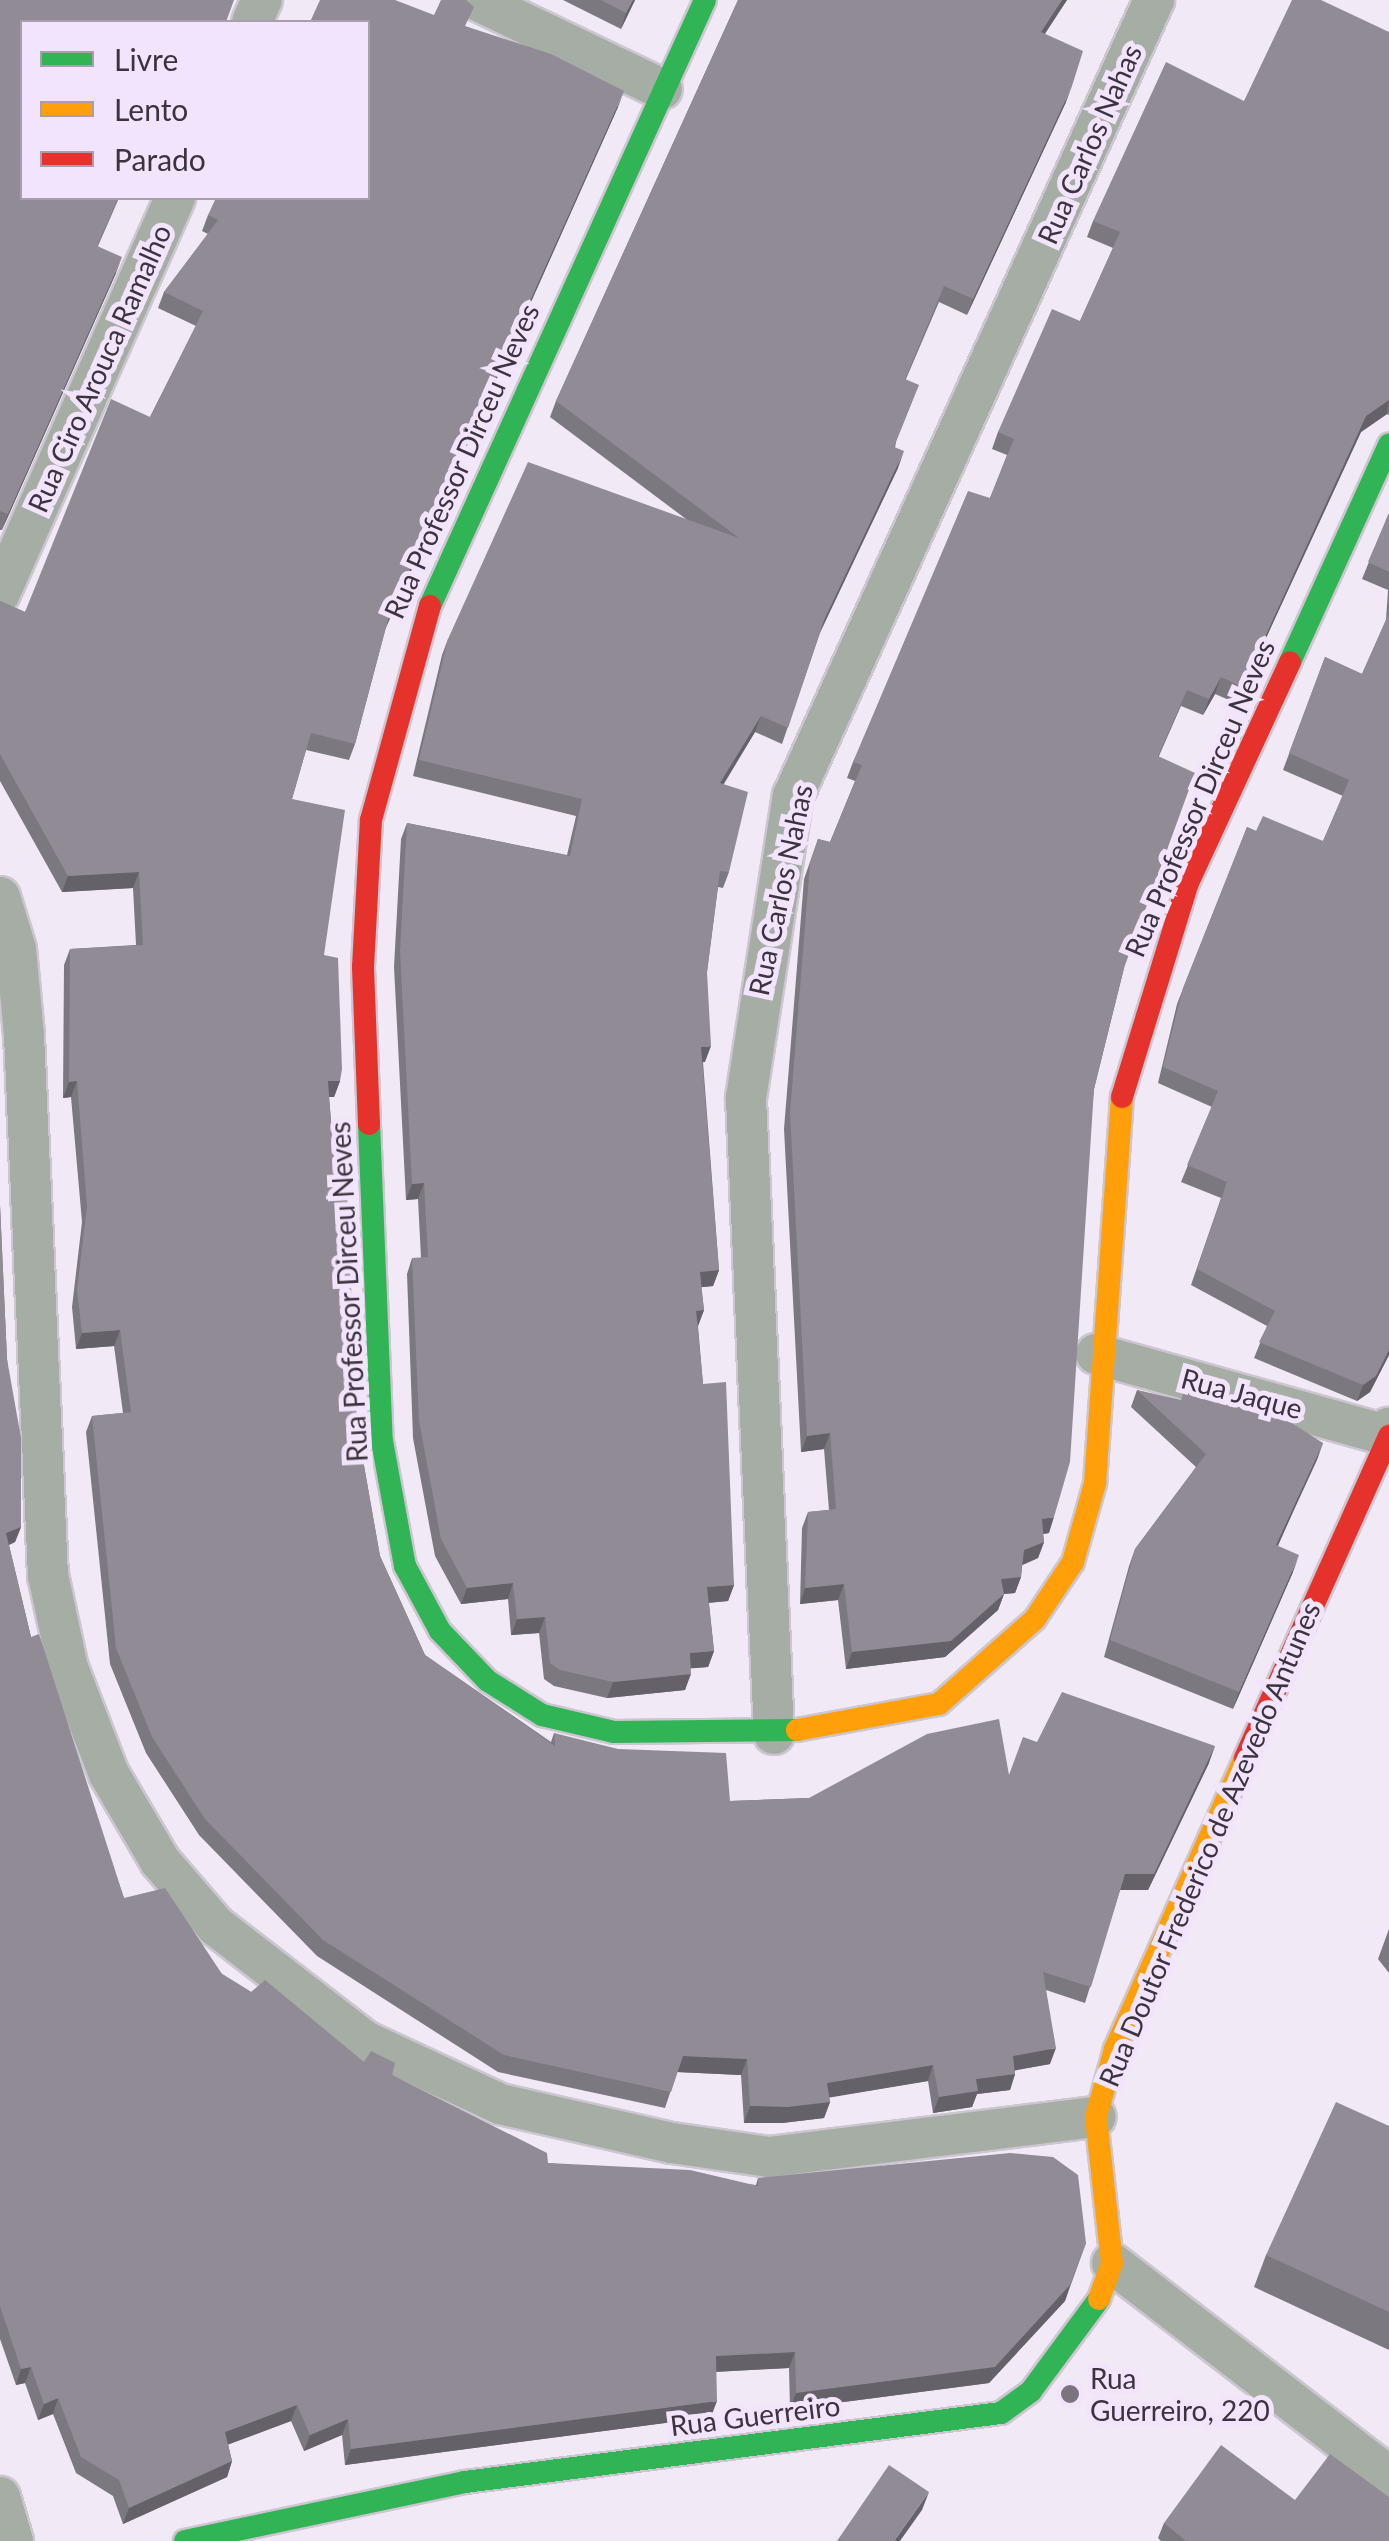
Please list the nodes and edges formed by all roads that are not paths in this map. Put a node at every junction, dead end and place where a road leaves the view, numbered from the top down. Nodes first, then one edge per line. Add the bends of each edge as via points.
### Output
1 (476, 0) edge
2 (705, 0) edge
3 (1154, 0) edge
4 (662, 89) junction
5 (173, 200) edge
6 (1389, 445) edge
7 (0, 593) edge
8 (0, 897) edge
9 (1096, 1354) junction
10 (1388, 1433) edge
11 (774, 1734) junction
12 (1096, 2117) junction
13 (1112, 2263) junction
14 (1389, 2476) edge
15 (0, 2497) edge
16 (12, 2541) edge
17 (185, 2541) edge

1 - 4 street
2 - 4 street, Rua Professor Dirceu Neves
3 - 11 street, Rua Carlos Nahas via 793,796 746,1098
4 - 11 street, Rua Professor Dirceu Neves via 456,540 385,738 363,967 382,1440 405,1566 440,1631 488,1681 542,1715 614,1732
5 - 7 street, Rua Ciro Arouca Ramalho
6 - 9 street, Rua Professor Dirceu Neves via 1188,883 1147,994 1118,1113
8 - 12 street, Rua Doutor Frederico de Azevedo Antunes via 16,949 24,1034 48,1575 68,1668 109,1774 160,1861 216,1926 365,2041 500,2104 672,2143 769,2157
9 - 10 street, Rua Jaque
9 - 11 street, Rua Professor Dirceu Neves via 1096,1483 1073,1562 1035,1619 938,1704
10 - 12 street, Rua Doutor Frederico de Azevedo Antunes via 1115,2048
12 - 13 street, Rua Guerreiro
13 - 14 street
13 - 17 street, Rua Guerreiro via 1092,2317 1001,2414 466,2482
15 - 16 street

